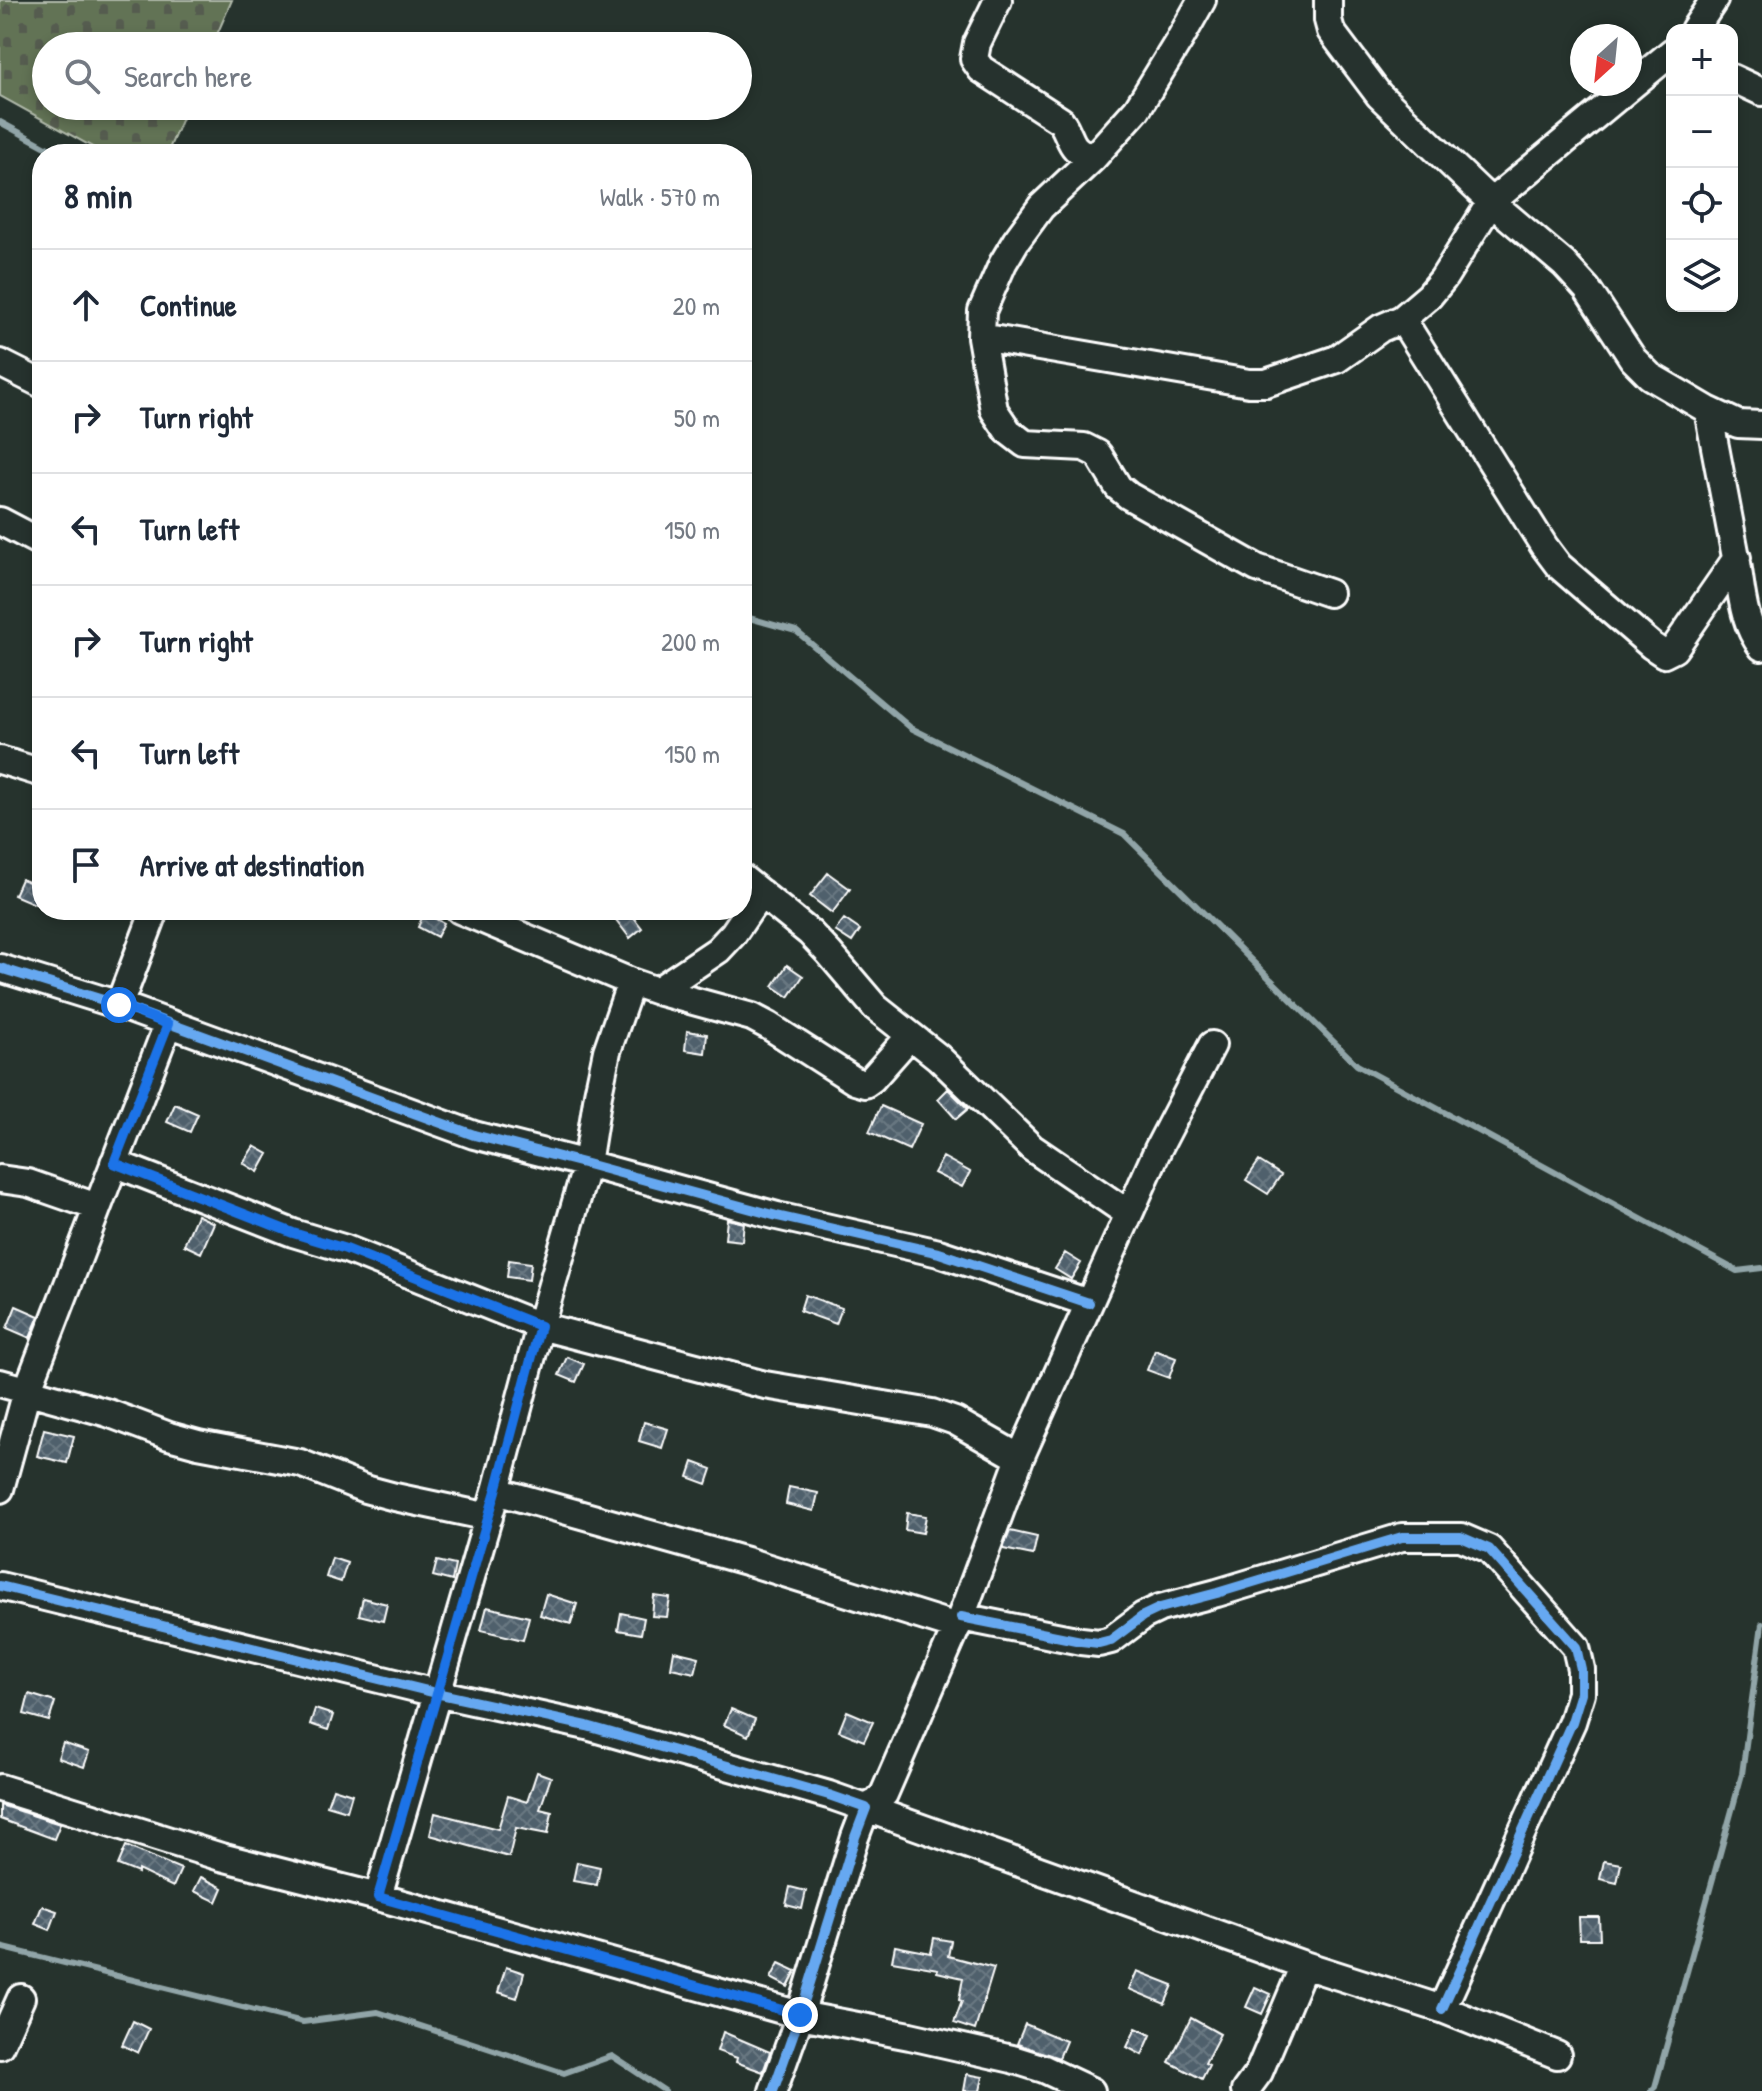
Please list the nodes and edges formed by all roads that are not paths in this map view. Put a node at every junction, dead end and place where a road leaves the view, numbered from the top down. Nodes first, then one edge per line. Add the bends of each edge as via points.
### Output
1 (998, 0) edge
2 (1202, 0) edge
3 (1328, 0) edge
4 (1714, 0) edge
5 (1698, 24) edge
6 (1666, 57) edge
7 (1738, 81) edge
8 (1762, 92) edge
9 (1093, 158) junction
10 (1491, 202) junction
11 (1402, 319) junction
12 (981, 337) junction
13 (0, 363) edge
14 (32, 379) edge
15 (1708, 410) junction
16 (1762, 425) edge
17 (0, 521) edge
18 (32, 538) edge
19 (1737, 558) junction
20 (1329, 593) dead end
21 (1762, 647) edge
22 (0, 760) edge
23 (32, 770) edge
24 (752, 885) edge
25 (151, 920) edge
26 (484, 920) edge
27 (738, 920) edge
28 (0, 968) edge
29 (631, 982) junction
30 (657, 991) junction
31 (119, 1005) junction
32 (168, 1024) junction
33 (910, 1036) junction
34 (1212, 1045) dead end
35 (114, 1163) junction
36 (587, 1164) junction
37 (0, 1179) edge
38 (97, 1207) junction
39 (1129, 1214) junction
40 (1089, 1303) junction
41 (540, 1326) junction
42 (0, 1383) edge
43 (27, 1391) junction
44 (1020, 1458) junction
45 (0, 1489) edge
46 (496, 1491) junction
47 (489, 1517) junction
48 (0, 1586) edge
49 (959, 1622) junction
50 (436, 1693) junction
51 (0, 1788) edge
52 (866, 1808) junction
53 (378, 1897) junction
54 (1304, 1965) junction
55 (21, 1998) dead end
56 (1442, 2009) junction
57 (800, 2015) junction
58 (0, 2045) edge
59 (1557, 2055) dead end
60 (773, 2091) edge
61 (1091, 2091) edge
62 (1245, 2091) edge

1 - 9 street via 974,59 981,69 1061,121 1072,145
2 - 9 street via 1137,109
3 - 10 street via 1331,31 1379,95
4 - 5 street
6 - 10 street
7 - 8 street
9 - 12 street via 1041,207 1016,241 982,311
10 - 11 street via 1443,279
10 - 15 street via 1587,289 1650,376
11 - 12 street via 1337,359 1266,383
11 - 19 street via 1559,566 1652,646 1664,654 1674,649
12 - 20 street via 994,410 1025,444 1084,447 1098,454 1129,496 1257,568
13 - 14 street
15 - 16 street via 1738,424
15 - 19 street
17 - 18 street
19 - 21 street via 1745,614
22 - 23 street
24 - 33 street via 810,933 875,1007
25 - 31 street
26 - 29 street
27 - 30 street via 718,950
28 - 31 street
29 - 30 street
29 - 36 street via 607,1051
30 - 33 street via 752,1017 865,1084
31 - 32 street
32 - 35 street
32 - 36 street via 474,1135
33 - 39 street via 1032,1148
34 - 39 street
35 - 38 street
35 - 41 street
36 - 40 street via 939,1253
36 - 41 street
37 - 38 street
38 - 43 street
39 - 40 street
40 - 44 street
41 - 44 street via 765,1385 932,1413
41 - 46 street
42 - 43 street
43 - 45 street
43 - 47 street via 198,1444 300,1463 365,1489
44 - 49 street
46 - 47 street
46 - 49 street
47 - 50 street
48 - 50 street
49 - 52 street via 884,1794
49 - 56 street via 1099,1643 1160,1608 1402,1537 1461,1537 1489,1549 1576,1647 1581,1693
50 - 52 street via 587,1726
50 - 53 street
51 - 53 street via 183,1846
52 - 54 street
52 - 57 street
53 - 57 street
54 - 56 street
54 - 62 street via 1259,2072
55 - 58 street
56 - 59 street
57 - 60 street
57 - 61 street via 1012,2059

